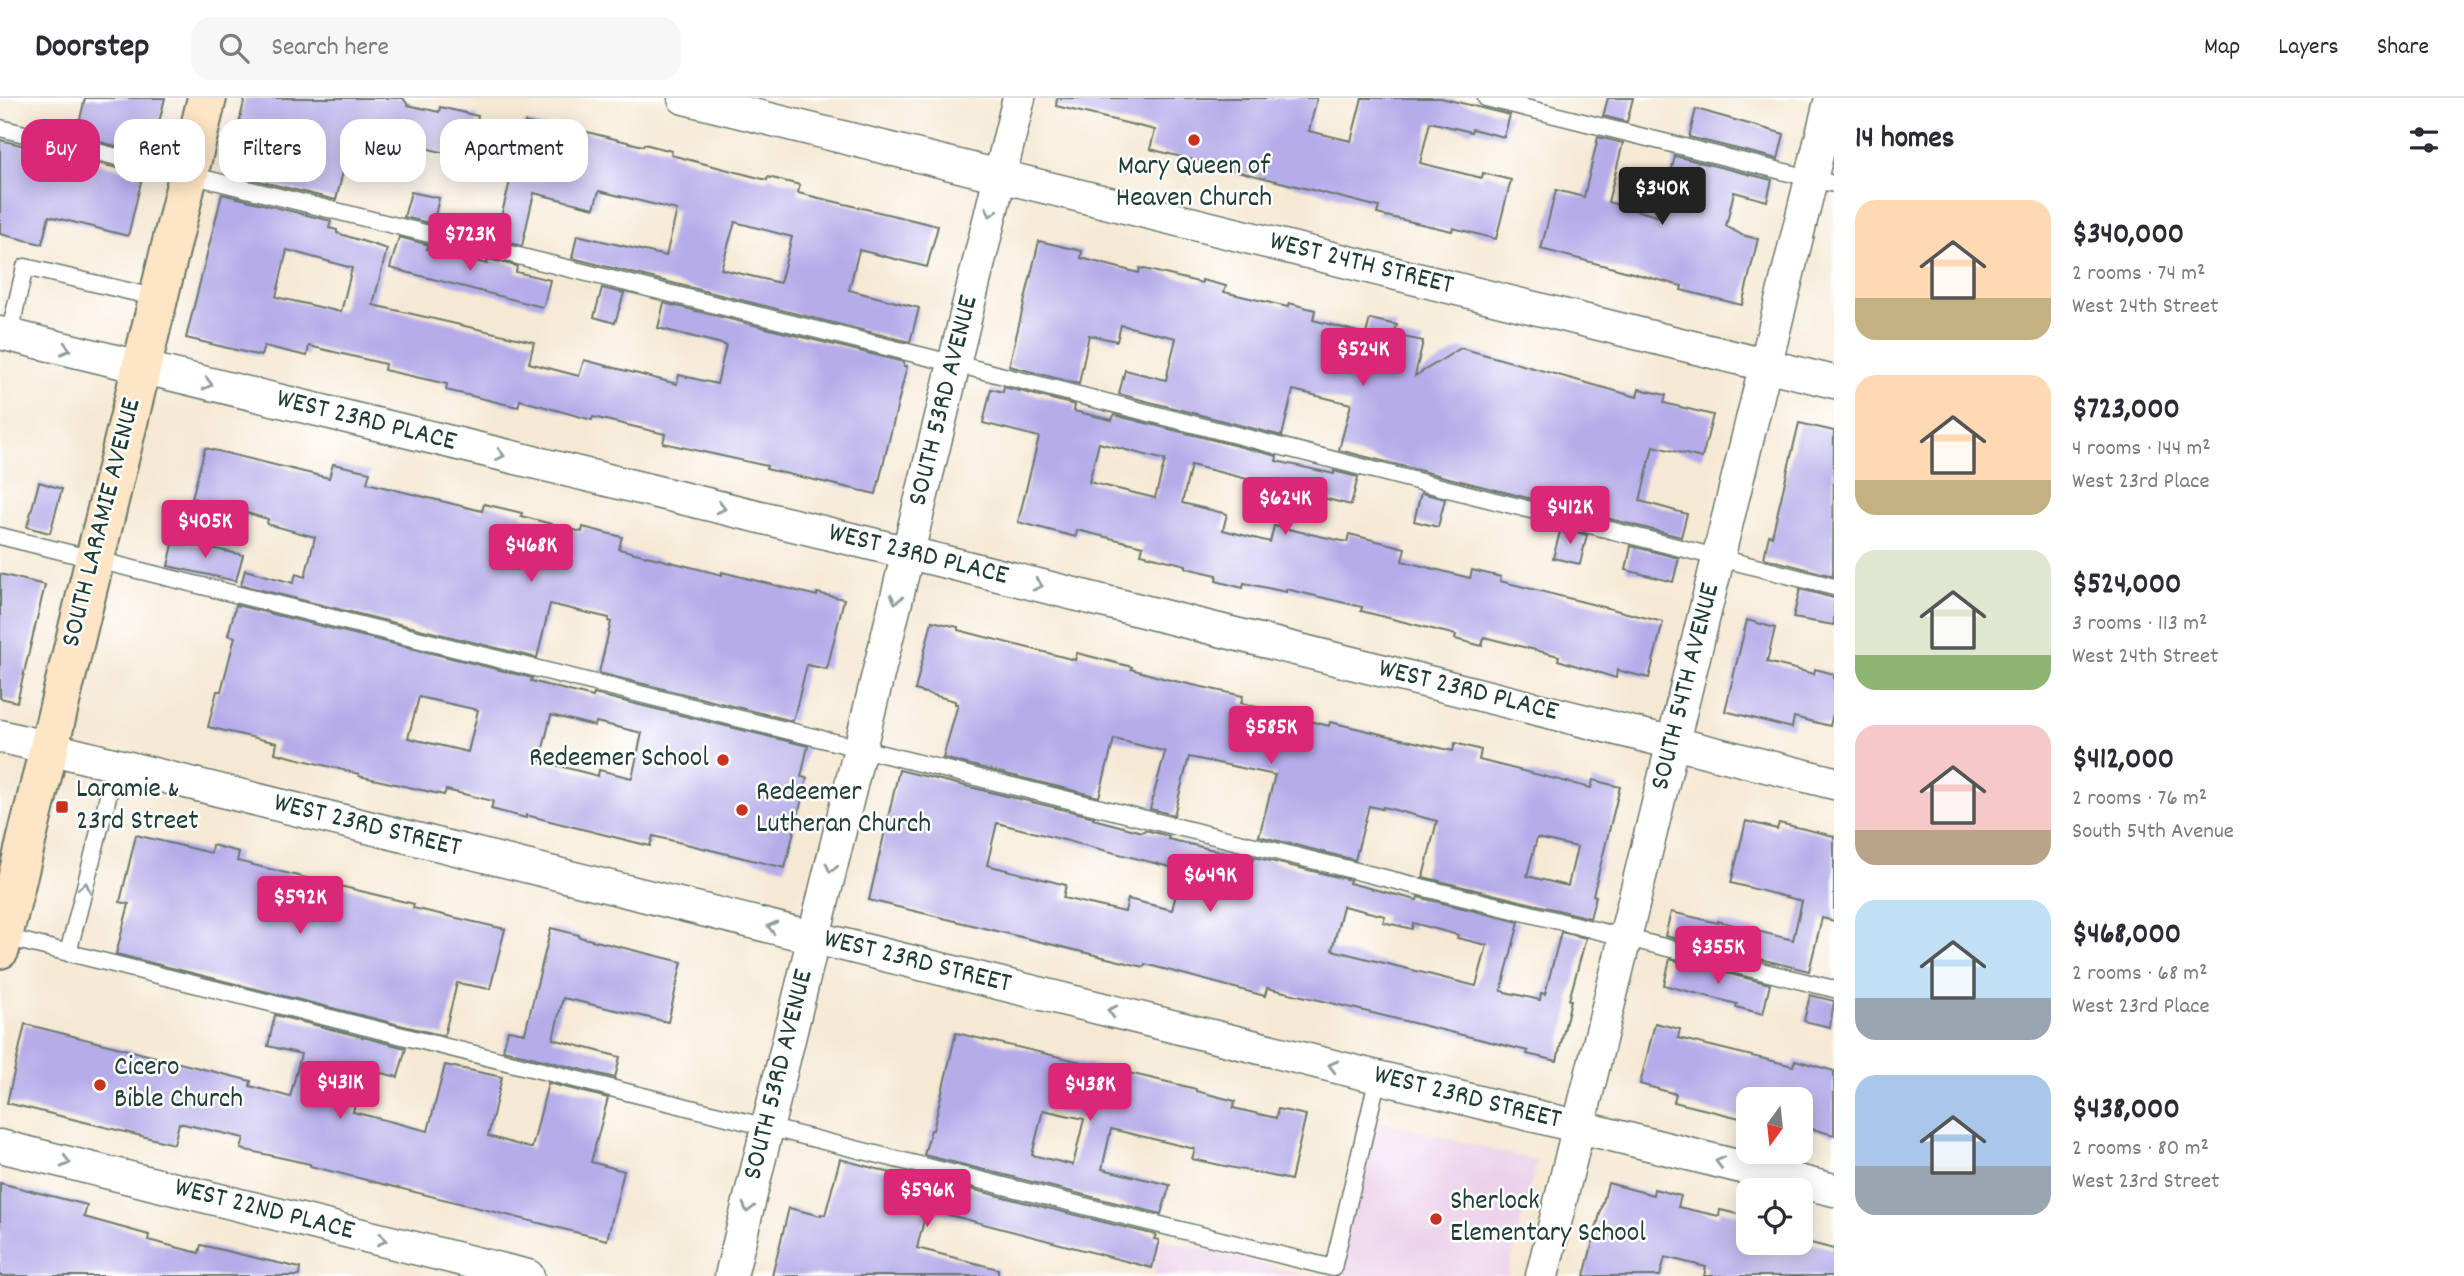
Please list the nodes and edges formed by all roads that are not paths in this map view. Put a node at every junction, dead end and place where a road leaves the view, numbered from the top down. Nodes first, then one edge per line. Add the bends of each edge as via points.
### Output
1 (207, 98) edge
2 (684, 98) edge
3 (1019, 98) edge
4 (1486, 98) edge
5 (1831, 98) edge
6 (202, 119) edge
7 (0, 128) edge
8 (114, 156) edge
9 (1000, 176) junction
10 (205, 179) edge
11 (1822, 181) edge
12 (186, 182) edge
13 (158, 298) junction
14 (4, 334) edge
15 (954, 364) junction
16 (1765, 365) junction
17 (141, 368) junction
18 (1834, 382) edge
19 (0, 536) edge
20 (908, 553) junction
21 (1719, 558) junction
22 (95, 559) junction
23 (1834, 587) edge
24 (0, 736) edge
25 (1672, 743) junction
26 (49, 748) junction
27 (860, 748) junction
28 (116, 765) junction
29 (1834, 783) edge
30 (814, 937) junction
31 (1624, 937) junction
32 (1, 941) edge
33 (68, 953) junction
34 (1834, 989) edge
35 (1378, 1077) junction
36 (767, 1127) junction
37 (1578, 1127) junction
38 (0, 1146) edge
39 (1834, 1190) edge
40 (528, 1276) edge
41 (731, 1276) edge
42 (1542, 1276) edge

1 - 6 main road, SOUTH LARAMIE AVENUE
2 - 9 street, WEST 24TH STREET
3 - 9 street, SOUTH 53RD AVENUE
4 - 11 lane
5 - 11 street, SOUTH 54TH AVENUE
7 - 8 lane
9 -> 15 street, SOUTH 53RD AVENUE
9 - 16 street, WEST 24TH STREET
10 - 15 lane
11 - 16 street, SOUTH 54TH AVENUE
12 - 13 main road, SOUTH LARAMIE AVENUE
13 - 14 lane via 25,267
13 - 17 main road, SOUTH LARAMIE AVENUE
14 -> 17 street, WEST 23RD PLACE
15 - 20 street, SOUTH 53RD AVENUE
15 - 21 lane
16 - 18 street, WEST 24TH STREET
16 - 21 street, SOUTH 54TH AVENUE
17 -> 20 street, WEST 23RD PLACE
17 - 22 main road, SOUTH LARAMIE AVENUE
19 - 22 lane
20 -> 25 street, WEST 23RD PLACE
20 -> 27 street, SOUTH 53RD AVENUE
21 - 23 lane
21 - 25 street, SOUTH 54TH AVENUE
22 - 26 main road, SOUTH LARAMIE AVENUE
22 - 27 lane
24 - 26 street, WEST 23RD STREET
25 - 29 street, WEST 23RD PLACE
25 - 31 street, SOUTH 54TH AVENUE
26 - 28 street, WEST 23RD STREET
26 - 32 main road, SOUTH LARAMIE AVENUE
27 -> 30 street, SOUTH 53RD AVENUE
27 - 31 lane
30 -> 28 street, WEST 23RD STREET
33 -> 28 lane
35 -> 30 street, WEST 23RD STREET
30 - 36 street, SOUTH 53RD AVENUE
31 - 34 lane
31 - 37 street, SOUTH 54TH AVENUE
32 - 33 lane
33 - 36 lane
35 - 36 lane via 1333,1268
35 - 37 street, WEST 23RD STREET
36 -> 41 street, SOUTH 53RD AVENUE
39 -> 37 street, WEST 23RD STREET
37 - 42 street, SOUTH 54TH AVENUE
38 -> 40 street, WEST 22ND PLACE

